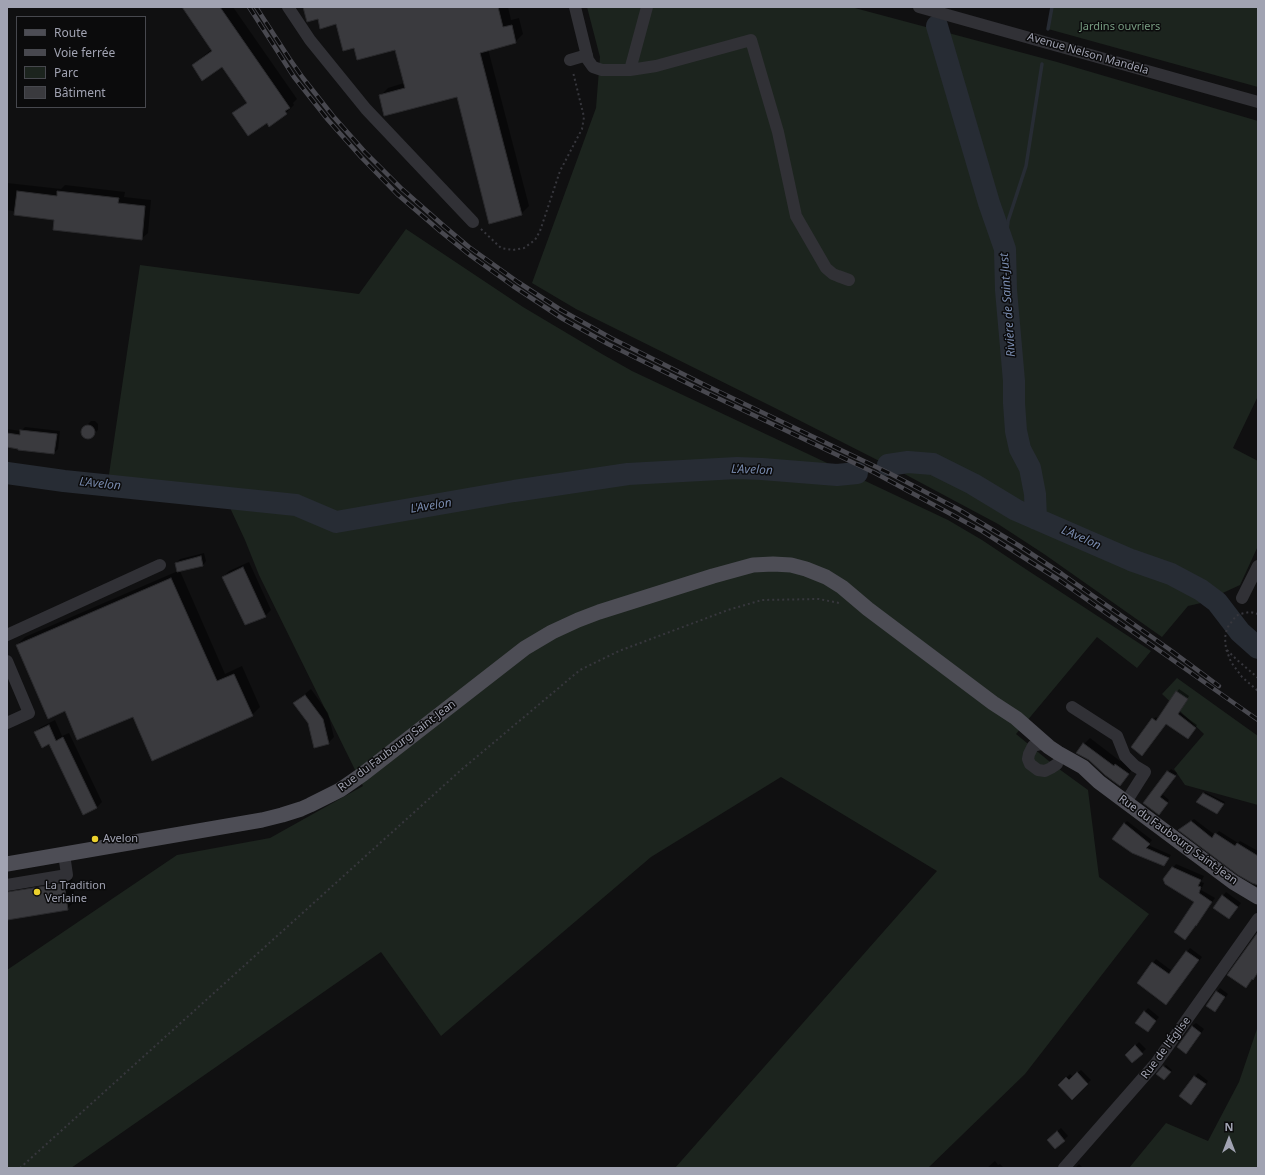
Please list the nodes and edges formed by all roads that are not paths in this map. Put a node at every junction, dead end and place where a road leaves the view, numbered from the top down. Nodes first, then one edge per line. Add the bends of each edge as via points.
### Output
1 (288, 7) edge
2 (575, 7) edge
3 (646, 7) edge
4 (919, 7) edge
5 (587, 55) junction
6 (570, 60) road end
7 (630, 70) junction
8 (1258, 102) edge
9 (473, 222) road end
10 (849, 280) dead end
11 (160, 565) dead end
12 (1258, 566) edge
13 (1242, 598) dead end
14 (7, 635) edge
15 (7, 661) edge
16 (1072, 707) dead end
17 (7, 723) edge
18 (1040, 746) junction
19 (1099, 782) junction
20 (1126, 802) junction
21 (64, 854) junction
22 (7, 864) edge
23 (7, 885) edge
24 (1258, 897) edge
25 (1258, 919) edge
26 (1064, 1168) edge

1 - 9 street via 310,40 366,110
2 - 5 street
3 - 7 street
4 - 8 street, Avenue Nelson Mandela
5 - 6 street
5 - 7 street via 590,63 597,69
7 - 10 street via 656,66 751,40 778,132 796,216 826,268
11 - 14 street
12 - 13 street
15 - 17 street via 29,713
16 - 20 street via 1117,736 1125,756 1145,772
18 - 19 main road, Rue du Faubourg Saint-Jean via 1083,767
18 - 19 main road, Rue du Faubourg Saint-Jean via 1046,757 1057,764
18 - 21 main road, Rue du Faubourg Saint-Jean via 1023,723 868,609 800,577 784,574 745,576 649,597 578,620 552,632 507,662 372,768 340,790 310,805 262,820
19 - 20 main road, Rue du Faubourg Saint-Jean
20 - 24 main road, Rue du Faubourg Saint-Jean via 1233,882
21 - 22 main road, Rue du Faubourg Saint-Jean
21 - 23 street via 67,875
25 - 26 street, Rue de l'Église via 1156,1063

